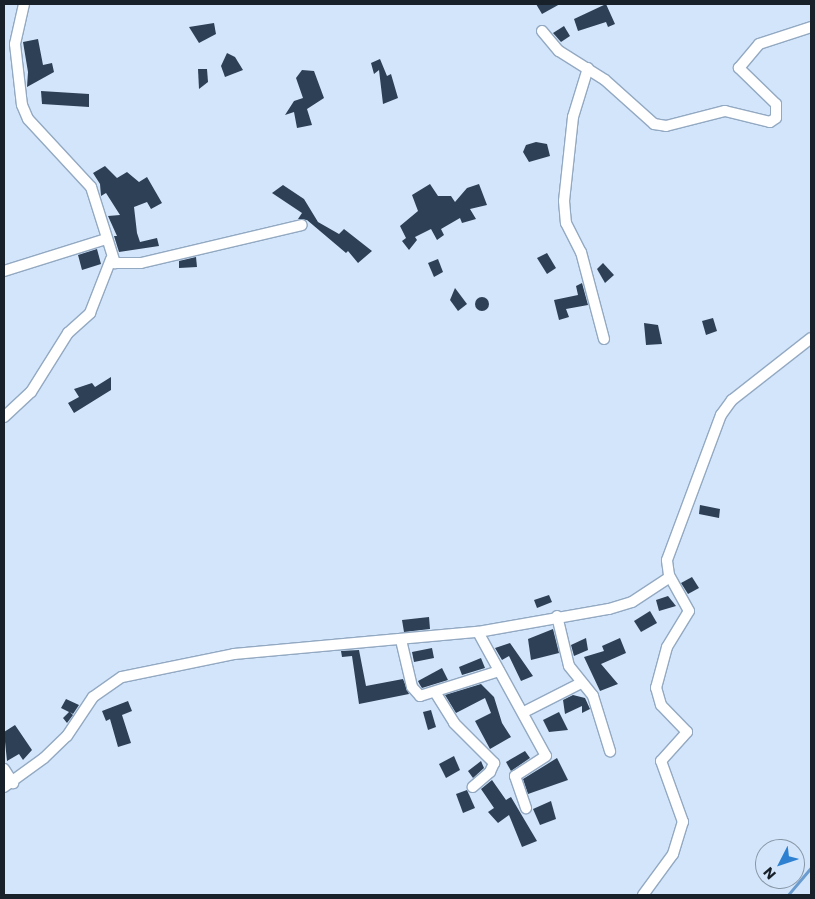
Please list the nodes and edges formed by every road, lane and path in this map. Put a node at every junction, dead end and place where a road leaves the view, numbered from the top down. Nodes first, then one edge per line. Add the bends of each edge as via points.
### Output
1 (24, 4) edge
2 (811, 27) edge
3 (542, 31) dead end
4 (588, 68) junction
5 (302, 225) dead end
6 (106, 239) junction
7 (111, 259) junction
8 (4, 271) edge
9 (811, 338) edge
10 (604, 339) dead end
11 (4, 417) edge
12 (670, 577) junction
13 (556, 616) junction
14 (478, 632) junction
15 (401, 640) junction
16 (499, 671) junction
17 (580, 683) junction
18 (435, 692) junction
19 (524, 712) junction
20 (610, 751) dead end
21 (4, 769) edge
22 (8, 785) edge
23 (473, 787) dead end
24 (526, 808) dead end
25 (643, 895) edge

1 - 6 street via 15,44 22,105 28,118 90,187 101,209
2 - 4 street via 759,44 738,68 776,104 778,113 770,122 725,112 659,126
3 - 4 street via 559,51
4 - 10 street via 573,118 564,202 566,223 581,252
5 - 7 street via 141,263 118,265
6 - 7 street
6 - 8 street
7 - 11 street via 90,313 68,334 31,392
9 - 12 street via 732,400 721,415 667,560
12 - 13 street via 621,606
12 - 25 street via 689,612 667,647 656,688 661,705 687,732 661,761 683,822 673,854
13 - 14 street
13 - 17 street via 569,666
14 - 15 street
14 - 16 street
15 - 18 street via 413,689 424,698
15 - 22 street via 234,654 122,677 105,685 67,736
16 - 18 street
16 - 19 street
17 - 19 street
17 - 20 street via 593,696
18 - 23 street via 454,723 494,763 490,772
19 - 24 street via 546,756 515,776
21 - 22 street

